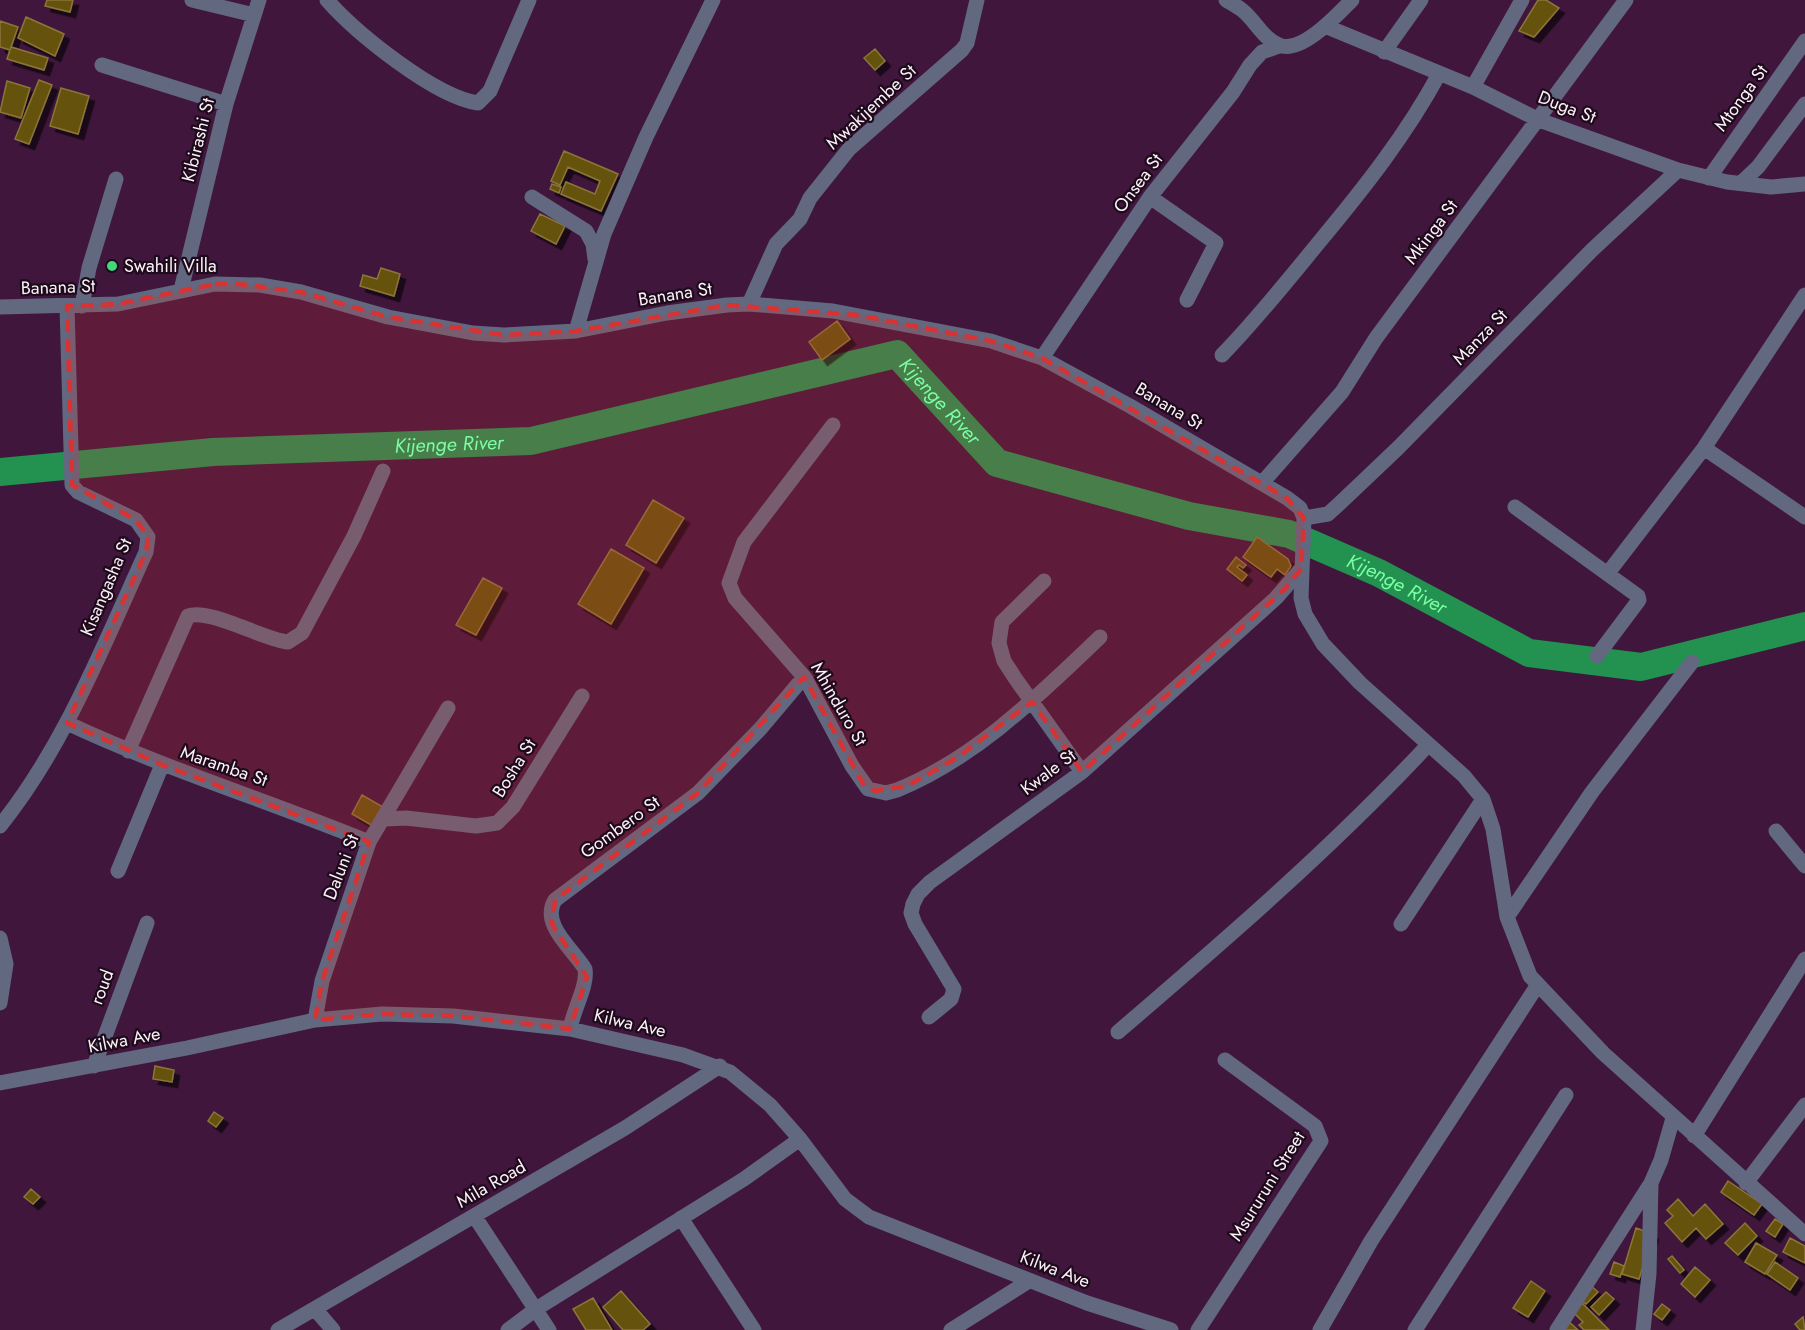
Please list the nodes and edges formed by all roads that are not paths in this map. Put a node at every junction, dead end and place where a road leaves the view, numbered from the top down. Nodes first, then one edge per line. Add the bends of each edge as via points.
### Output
1 (192, 0) edge
2 (327, 0) edge
3 (530, 0) edge
4 (713, 0) edge
5 (977, 0) edge
6 (1226, 0) edge
7 (1352, 0) edge
8 (1421, 0) edge
9 (1522, 0) edge
10 (1626, 0) edge
11 (256, 8) edge
12 (1325, 26) junction
13 (1805, 41) edge
14 (1280, 46) junction
15 (1384, 52) junction
16 (102, 65) dead end
17 (1439, 74) junction
18 (1473, 87) junction
19 (226, 104) junction
20 (1805, 104) edge
21 (1539, 120) junction
22 (1678, 170) junction
23 (1709, 178) junction
24 (116, 179) dead end
25 (1741, 183) junction
26 (1805, 184) edge
27 (1150, 197) junction
28 (532, 198) dead end
29 (595, 259) junction
30 (181, 290) junction
31 (1805, 295) edge
32 (1187, 300) dead end
33 (749, 304) junction
34 (74, 306) junction
35 (0, 308) edge
36 (576, 331) junction
37 (1222, 355) dead end
38 (1042, 358) junction
39 (833, 425) dead end
40 (1704, 448) junction
41 (383, 471) dead end
42 (1262, 483) junction
43 (1515, 507) dead end
44 (1805, 517) edge
45 (1303, 523) junction
46 (1302, 562) junction
47 (1608, 573) junction
48 (1044, 581) dead end
49 (1100, 637) dead end
50 (1597, 656) dead end
51 (1692, 662) dead end
52 (804, 677) junction
53 (582, 696) dead end
54 (1032, 702) junction
55 (448, 708) dead end
56 (67, 723) junction
57 (1428, 745) junction
58 (128, 752) junction
59 (162, 765) junction
60 (1082, 772) junction
61 (1484, 799) junction
62 (385, 819) junction
63 (0, 826) edge
64 (1776, 831) dead end
65 (369, 842) junction
66 (1805, 866) edge
67 (118, 871) dead end
68 (1506, 917) junction
69 (147, 923) dead end
70 (1401, 924) dead end
71 (0, 938) edge
72 (1805, 959) edge
73 (1537, 986) junction
74 (0, 1003) edge
75 (929, 1017) dead end
76 (315, 1020) junction
77 (570, 1029) junction
78 (1118, 1032) dead end
79 (1225, 1060) dead end
80 (94, 1066) junction
81 (720, 1066) junction
82 (0, 1083) edge
83 (1566, 1095) dead end
84 (1805, 1105) edge
85 (1673, 1118) junction
86 (1694, 1136) junction
87 (800, 1139) junction
88 (1652, 1183) junction
89 (1746, 1183) junction
90 (475, 1216) junction
91 (681, 1218) junction
92 (1805, 1234) edge
93 (1029, 1281) junction
94 (315, 1309) junction
95 (536, 1309) junction
96 (278, 1330) edge
97 (333, 1330) edge
98 (508, 1330) edge
99 (549, 1330) edge
100 (754, 1330) edge
101 (951, 1330) edge
102 (1171, 1330) edge
103 (1198, 1330) edge
104 (1320, 1330) edge
105 (1415, 1330) edge
106 (1557, 1330) edge
107 (1643, 1330) edge

1 - 11 street
2 - 3 street via 369,40 451,96 478,103 490,91
4 - 29 street via 646,137
5 - 33 street, Mwakijembe St via 962,50 849,149 810,198 800,219 776,244
6 - 14 street
7 - 12 street, Onsea St
8 - 15 street
9 - 18 street
10 - 21 street, Mkinga St
11 - 19 street, Kibirashi St
12 - 14 street, Onsea St via 1307,40 1291,47
12 - 15 street, Duga St
13 - 23 street, Mtonga St
14 - 27 street, Onsea St via 1268,48 1256,58
15 - 17 street, Duga St
16 - 19 street
17 - 18 street, Duga St
17 - 37 street via 1408,127 1362,190 1261,315
18 - 21 street, Duga St
19 - 30 street, Kibirashi St
20 - 25 street via 1758,168
21 - 22 street, Duga St
21 - 42 street, Mkinga St via 1387,323 1342,392
22 - 23 street, Duga St
22 - 45 street, Manza St via 1339,504 1328,514
23 - 25 street, Duga St
24 - 34 street
25 - 26 street, Duga St via 1771,187
27 - 32 street via 1216,243
27 - 38 street, Onsea St
28 - 29 street via 586,231
29 - 36 street
30 - 34 street, Banana St via 118,304
30 - 36 street, Banana St via 215,284 260,285 301,292 388,317 473,333
31 - 40 street
33 - 36 street, Banana St via 690,309
33 - 38 street, Banana St via 833,311 924,327 991,341
34 - 35 street, Banana St
34 - 56 street, Kisangasha St via 72,485 78,492 136,520 148,537 146,552
38 - 42 street, Banana St
39 - 52 street, Mhinduro St via 744,542 729,583 735,598
40 - 44 street
40 - 47 street
41 - 58 street via 354,536 302,633 288,642 270,640 201,614 188,616
42 - 45 street, Banana St via 1300,508
43 - 47 street
45 - 46 street
46 - 57 street via 1301,598 1305,615 1323,644
46 - 60 street, Kwale St via 1276,598
47 - 50 street via 1639,600
48 - 54 street via 1011,611 999,632 1004,661
49 - 54 street, Mhinduro St
51 - 68 street via 1592,792
52 - 54 street, Mhinduro St via 863,784 886,793 908,786 955,759
52 - 77 street, Gombero St via 698,793 551,906 552,924 587,977 573,1010
53 - 62 street, Bosha St via 513,807 497,823 487,826
54 - 60 street
55 - 62 street, Daluni St
56 - 58 street, Maramba St
56 - 63 street, Kisangasha St
57 - 61 street
57 - 78 street via 1338,838
58 - 59 street, Maramba St
59 - 65 street, Maramba St via 266,800
59 - 67 street
60 - 75 street, Kwale St via 918,894 911,913 915,924 954,989 951,999
61 - 68 street via 1493,830
61 - 70 street
62 - 65 street, Daluni St
64 - 66 street
65 - 76 street, Daluni St via 322,981
68 - 73 street
69 - 80 street, roud
71 - 74 street via 6,964
72 - 86 street
73 - 85 street
73 - 104 street via 1371,1241
76 - 77 street, Kilwa Ave via 382,1014 441,1016
76 - 80 street, Kilwa Ave
77 - 81 street, Kilwa Ave
79 - 103 street, Msururuni Street via 1315,1126 1321,1141
80 - 82 street, Kilwa Ave
81 - 87 street, Kilwa Ave via 770,1105
81 - 90 street, Mila Road via 671,1100
83 - 105 street
84 - 89 street
85 - 86 street
85 - 88 street
86 - 89 street
87 - 91 street
87 - 93 street, Kilwa Ave via 845,1199 859,1211
88 - 106 street
88 - 107 street
89 - 92 street
90 - 94 street, Mila Road
90 - 95 street
91 - 95 street
91 - 100 street
93 - 101 street
93 - 102 street, Kilwa Ave
94 - 96 street, Mila Road
94 - 97 street
95 - 98 street
95 - 99 street

